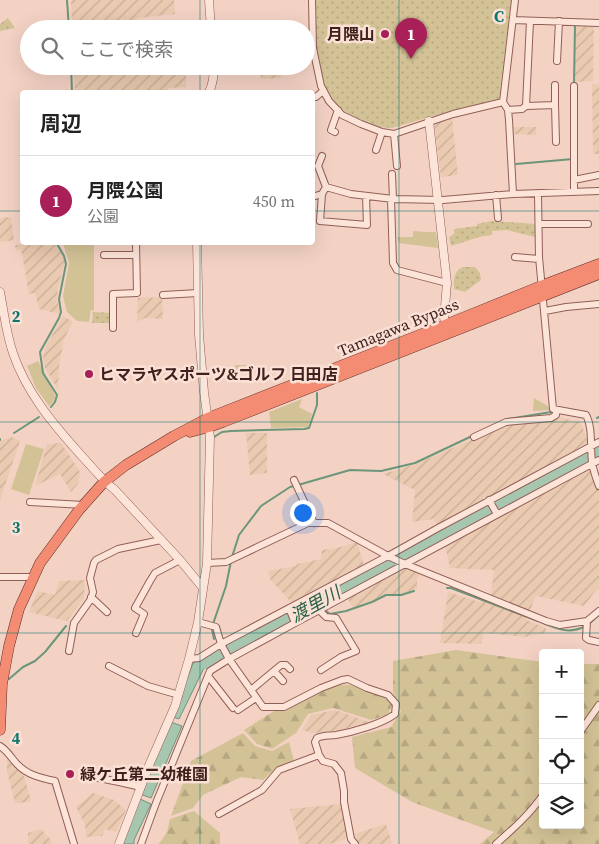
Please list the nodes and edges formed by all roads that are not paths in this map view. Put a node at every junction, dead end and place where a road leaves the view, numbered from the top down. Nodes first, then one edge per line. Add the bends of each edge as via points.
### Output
1 (209, 0) edge
2 (312, 0) edge
3 (515, 0) edge
4 (210, 20) edge
5 (312, 20) edge
6 (513, 20) junction
7 (530, 21) junction
8 (559, 21) junction
9 (599, 23) edge
10 (315, 59) edge
11 (557, 60) dead end
12 (214, 75) edge
13 (555, 85) dead end
14 (574, 86) dead end
15 (210, 90) edge
16 (323, 91) junction
17 (315, 97) edge
18 (504, 102) junction
19 (555, 105) junction
20 (526, 106) junction
21 (338, 110) junction
22 (508, 110) junction
23 (429, 121) junction
24 (335, 132) dead end
25 (382, 132) junction
26 (394, 134) junction
27 (556, 142) dead end
28 (376, 150) dead end
29 (322, 156) dead end
30 (397, 166) dead end
31 (392, 174) dead end
32 (599, 175) edge
33 (574, 180) junction
34 (326, 187) junction
35 (599, 191) edge
36 (574, 192) junction
37 (322, 194) junction
38 (512, 194) junction
39 (538, 194) junction
40 (496, 195) junction
41 (315, 196) edge
42 (366, 196) junction
43 (392, 199) junction
44 (438, 200) junction
45 (498, 218) dead end
46 (539, 224) junction
47 (588, 224) dead end
48 (136, 245) edge
49 (197, 245) edge
50 (104, 255) dead end
51 (136, 255) junction
52 (515, 256) dead end
53 (540, 259) junction
54 (599, 264) edge
55 (599, 274) edge
56 (447, 283) junction
57 (541, 286) junction
58 (0, 292) edge
59 (198, 293) junction
60 (163, 295) dead end
61 (543, 296) junction
62 (599, 304) edge
63 (545, 311) junction
64 (113, 328) dead end
65 (447, 330) junction
66 (556, 410) junction
67 (208, 423) junction
68 (474, 437) dead end
69 (599, 442) edge
70 (591, 447) junction
71 (599, 460) edge
72 (592, 464) junction
73 (294, 480) dead end
74 (104, 482) junction
75 (599, 486) edge
76 (489, 500) junction
77 (30, 502) dead end
78 (84, 505) junction
79 (497, 514) junction
80 (314, 523) junction
81 (161, 540) junction
82 (388, 556) junction
83 (180, 560) junction
84 (206, 563) junction
85 (405, 564) junction
86 (0, 577) edge
87 (34, 577) junction
88 (203, 588) junction
89 (92, 597) junction
90 (289, 608) junction
91 (319, 610) junction
92 (599, 610) edge
93 (107, 612) dead end
94 (198, 622) junction
95 (295, 623) junction
96 (587, 624) junction
97 (136, 633) dead end
98 (599, 642) edge
99 (221, 644) junction
100 (69, 651) dead end
101 (189, 659) junction
102 (229, 659) junction
103 (109, 666) dead end
104 (290, 669) dead end
105 (321, 670) dead end
106 (274, 671) junction
107 (208, 676) junction
108 (283, 681) dead end
109 (251, 690) junction
110 (179, 695) junction
111 (256, 698) junction
112 (599, 705) edge
113 (584, 726) edge
114 (0, 730) edge
115 (0, 746) edge
116 (319, 755) junction
117 (94, 777) dead end
118 (140, 787) junction
119 (539, 800) edge
120 (220, 814) dead end
121 (74, 844) edge
122 (119, 844) edge
123 (141, 844) edge
124 (355, 844) edge
125 (496, 844) edge

1 - 4 street
2 - 5 street
3 - 6 street
6 - 7 street
6 - 18 street
7 - 8 street
7 - 20 street
8 - 9 street
8 - 11 street
10 - 16 street
12 - 15 street
13 - 19 street
14 - 33 street
16 - 17 street
16 - 21 street
18 - 22 street
18 - 23 street
19 - 20 street
19 - 27 street
20 - 22 street
21 - 24 street via 331,130
21 - 25 street via 342,115
22 - 38 street
23 - 26 street
23 - 44 street
25 - 26 street
25 - 28 street
26 - 30 street
29 - 34 street via 318,166
31 - 43 street
32 - 33 street
33 - 36 street
34 - 37 street
34 - 42 street
35 - 36 street
36 - 39 street
37 - 41 street
37 - 42 street via 320,221 367,225
38 - 39 street
38 - 40 street
39 - 46 street
40 - 44 street
40 - 45 street
42 - 43 street
43 - 44 street
43 - 56 street via 393,263 397,270
44 - 56 street
46 - 47 street
46 - 53 street
48 - 51 street
49 - 59 street
50 - 51 street
51 - 64 street via 137,293 114,294
52 - 53 street
53 - 57 street
54 - 57 highway, Tamagawa Bypass
55 - 61 highway, Tamagawa Bypass
56 - 65 street via 444,318
57 - 61 street
57 - 65 highway, Tamagawa Bypass
58 - 74 street via 13,352 33,396 51,422
59 - 60 street
59 - 67 street
61 - 63 street
61 - 65 highway, Tamagawa Bypass
62 - 63 street
63 - 66 street via 553,409
65 - 67 highway, Tamagawa Bypass
66 - 68 street via 556,415 551,418 506,422
66 - 70 street via 586,415 590,421
67 - 74 highway, Tamagawa Bypass via 174,436
67 - 84 street
69 - 70 street
70 - 72 street
70 - 76 street
71 - 72 street
72 - 75 street
72 - 79 street
73 - 80 street
74 - 78 highway, Tamagawa Bypass
74 - 81 street
76 - 79 street
76 - 82 street
77 - 78 street
78 - 87 highway, Tamagawa Bypass
79 - 85 street
80 - 82 street via 328,523
80 - 84 street via 226,562
81 - 83 street
81 - 89 street via 118,549 96,560 90,578
82 - 85 street
82 - 90 street
83 - 88 street
83 - 97 street via 155,574 150,581 135,608 144,614
84 - 88 street
85 - 91 street
85 - 96 street via 546,621 560,625
86 - 87 street
87 - 114 highway, Tamagawa Bypass via 19,609 9,646 2,684
88 - 94 street
89 - 93 street
89 - 100 street via 74,623
90 - 95 street
90 - 99 street
91 - 95 street
91 - 105 street via 326,617 336,618 356,651
92 - 96 street
94 - 99 street via 216,627
94 - 101 street
95 - 102 street
96 - 98 street via 586,638
99 - 101 street via 199,658
99 - 102 street
101 - 110 street
102 - 107 street via 210,671
102 - 109 street
103 - 110 street via 148,686
104 - 106 street via 286,664
106 - 108 street
106 - 109 street
107 - 111 street via 236,709
107 - 123 street
109 - 111 street
110 - 118 street
111 - 116 street via 263,707 284,707 321,688 348,679 388,695 396,704 395,714 389,719 317,738
112 - 113 street
115 - 121 street via 24,771 55,781
116 - 120 street via 279,770 262,790
116 - 124 street via 322,761 334,764 341,773 344,802
117 - 118 street
118 - 122 street
119 - 125 street

